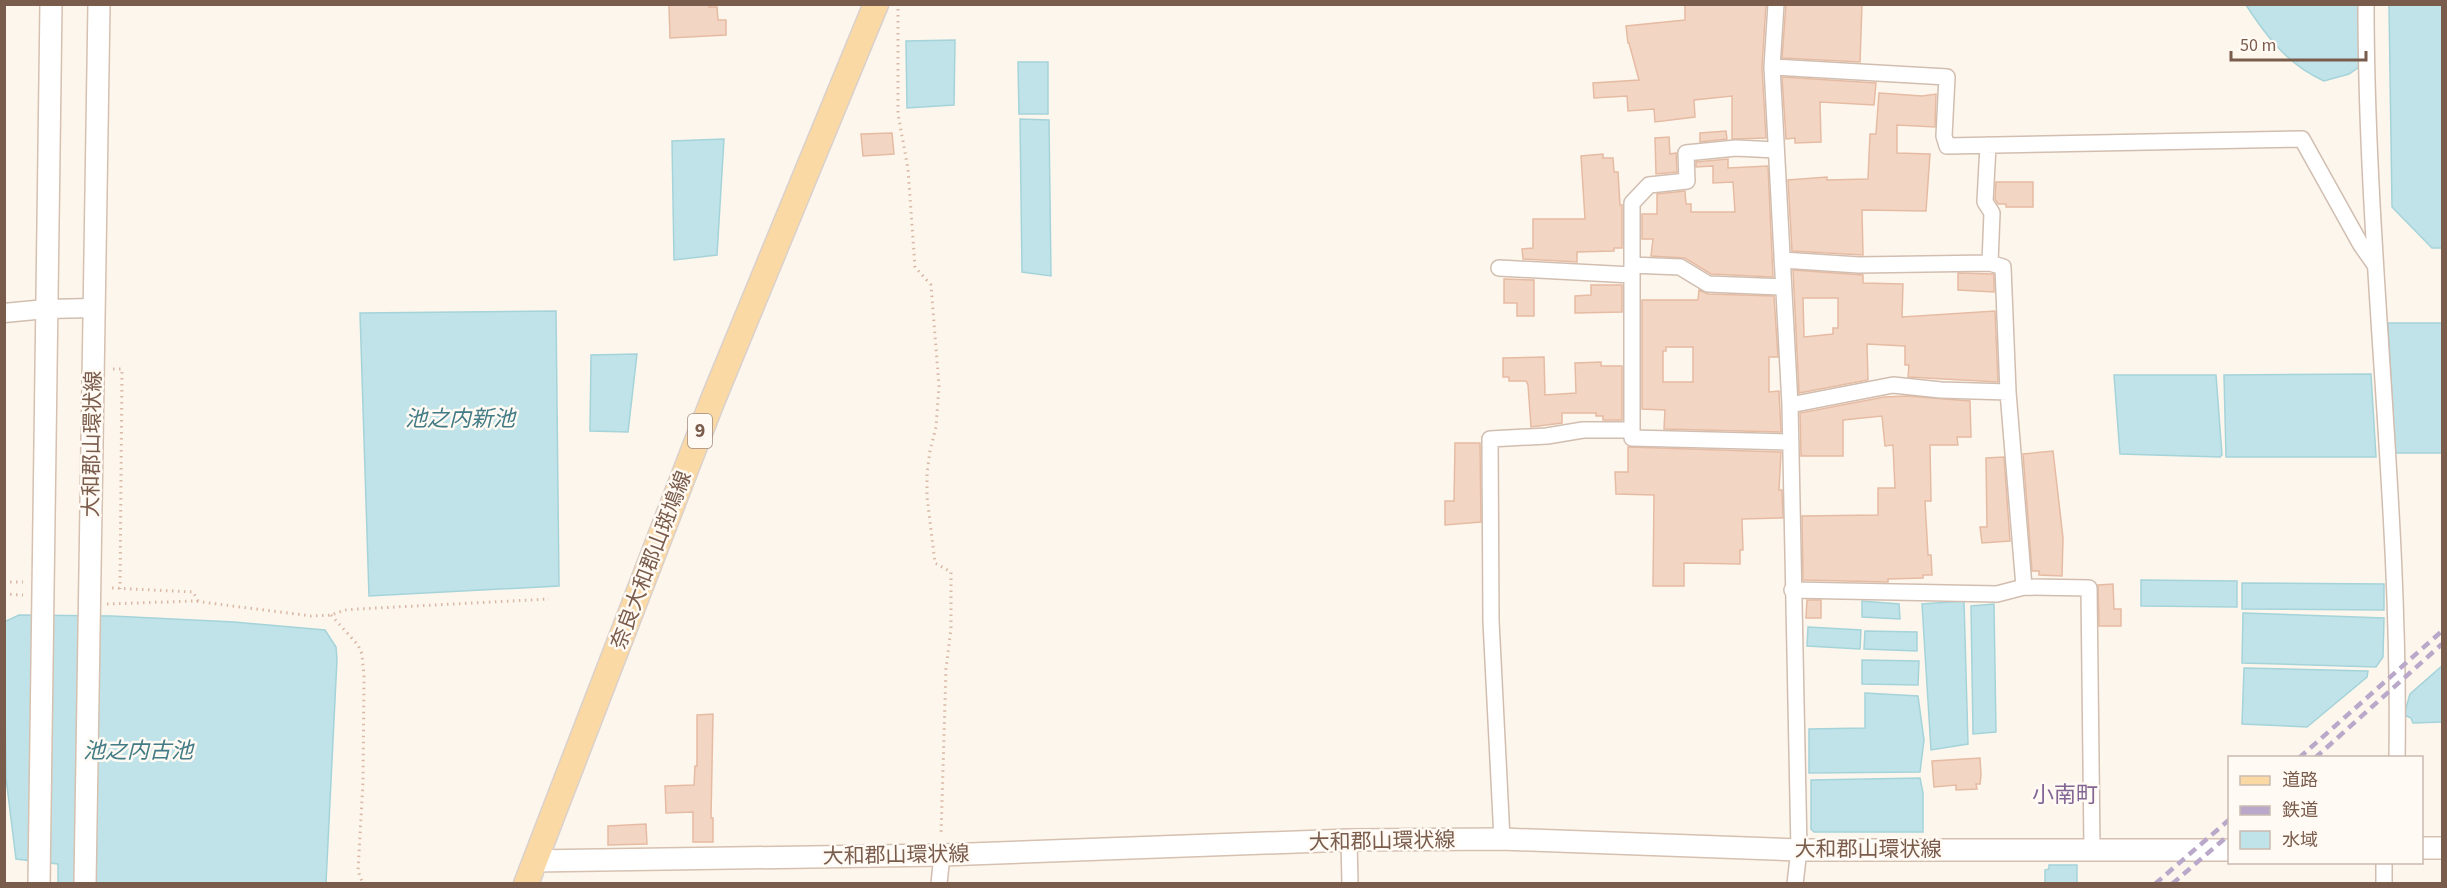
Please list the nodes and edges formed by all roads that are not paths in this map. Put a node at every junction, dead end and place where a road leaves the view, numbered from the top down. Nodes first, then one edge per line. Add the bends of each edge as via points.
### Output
1 (51, 4) edge
2 (99, 4) edge
3 (876, 4) edge
4 (1776, 4) edge
5 (2366, 4) edge
6 (1772, 67) junction
7 (1988, 145) junction
8 (1776, 150) junction
9 (1782, 260) junction
10 (1990, 263) junction
11 (2375, 265) junction
12 (1499, 268) dead end
13 (1632, 270) junction
14 (1783, 287) junction
15 (94, 308) junction
16 (45, 309) junction
17 (4, 313) edge
18 (2008, 392) junction
19 (1790, 405) junction
20 (1632, 430) junction
21 (1791, 442) junction
22 (2024, 587) junction
23 (1792, 590) junction
24 (2397, 756) edge
25 (1502, 839) junction
26 (1349, 840) junction
27 (2092, 848) junction
28 (2423, 848) edge
29 (2442, 848) edge
30 (1799, 850) junction
31 (2228, 850) edge
32 (942, 855) junction
33 (2384, 864) edge
34 (530, 872) edge
35 (39, 874) edge
36 (85, 884) edge
37 (939, 884) edge
38 (1350, 884) edge
39 (1795, 884) edge
40 (2384, 884) edge

1 - 16 main road
2 - 15 main road, 大和郡山環状線
3 - 34 main road, 奈良大和郡山斑鳩線 / 9 via 712,402
4 - 6 street
5 - 11 street
6 - 7 street via 1947,77 1947,146
6 - 8 street
7 - 10 street via 1985,202 1992,213
7 - 11 street via 2302,139
8 - 9 street
8 - 13 street via 1736,148 1686,153 1687,181 1649,185 1632,203
9 - 10 street via 1859,265
9 - 14 street
10 - 18 street via 2003,267
11 - 24 street via 2389,461
12 - 13 street
13 - 14 street via 1680,267 1708,284
13 - 20 street
14 - 19 street
15 - 16 street
15 - 36 main road, 大和郡山環状線
16 - 17 street
16 - 35 main road
18 - 19 street via 1893,385
18 - 22 street
19 - 21 street
20 - 21 street via 1632,438
20 - 25 street via 1583,430 1490,439 1491,621
21 - 23 street
22 - 23 street via 1997,594
22 - 27 street via 2089,588
23 - 30 street
25 - 26 main road, 大和郡山環状線
25 - 30 main road, 大和郡山環状線
26 - 32 main road, 大和郡山環状線
26 - 38 street
27 - 30 main road, 大和郡山環状線
27 - 31 main road, 大和郡山環状線
28 - 29 main road
30 - 39 street
32 - 34 main road, 大和郡山環状線
32 - 37 street
33 - 40 street

